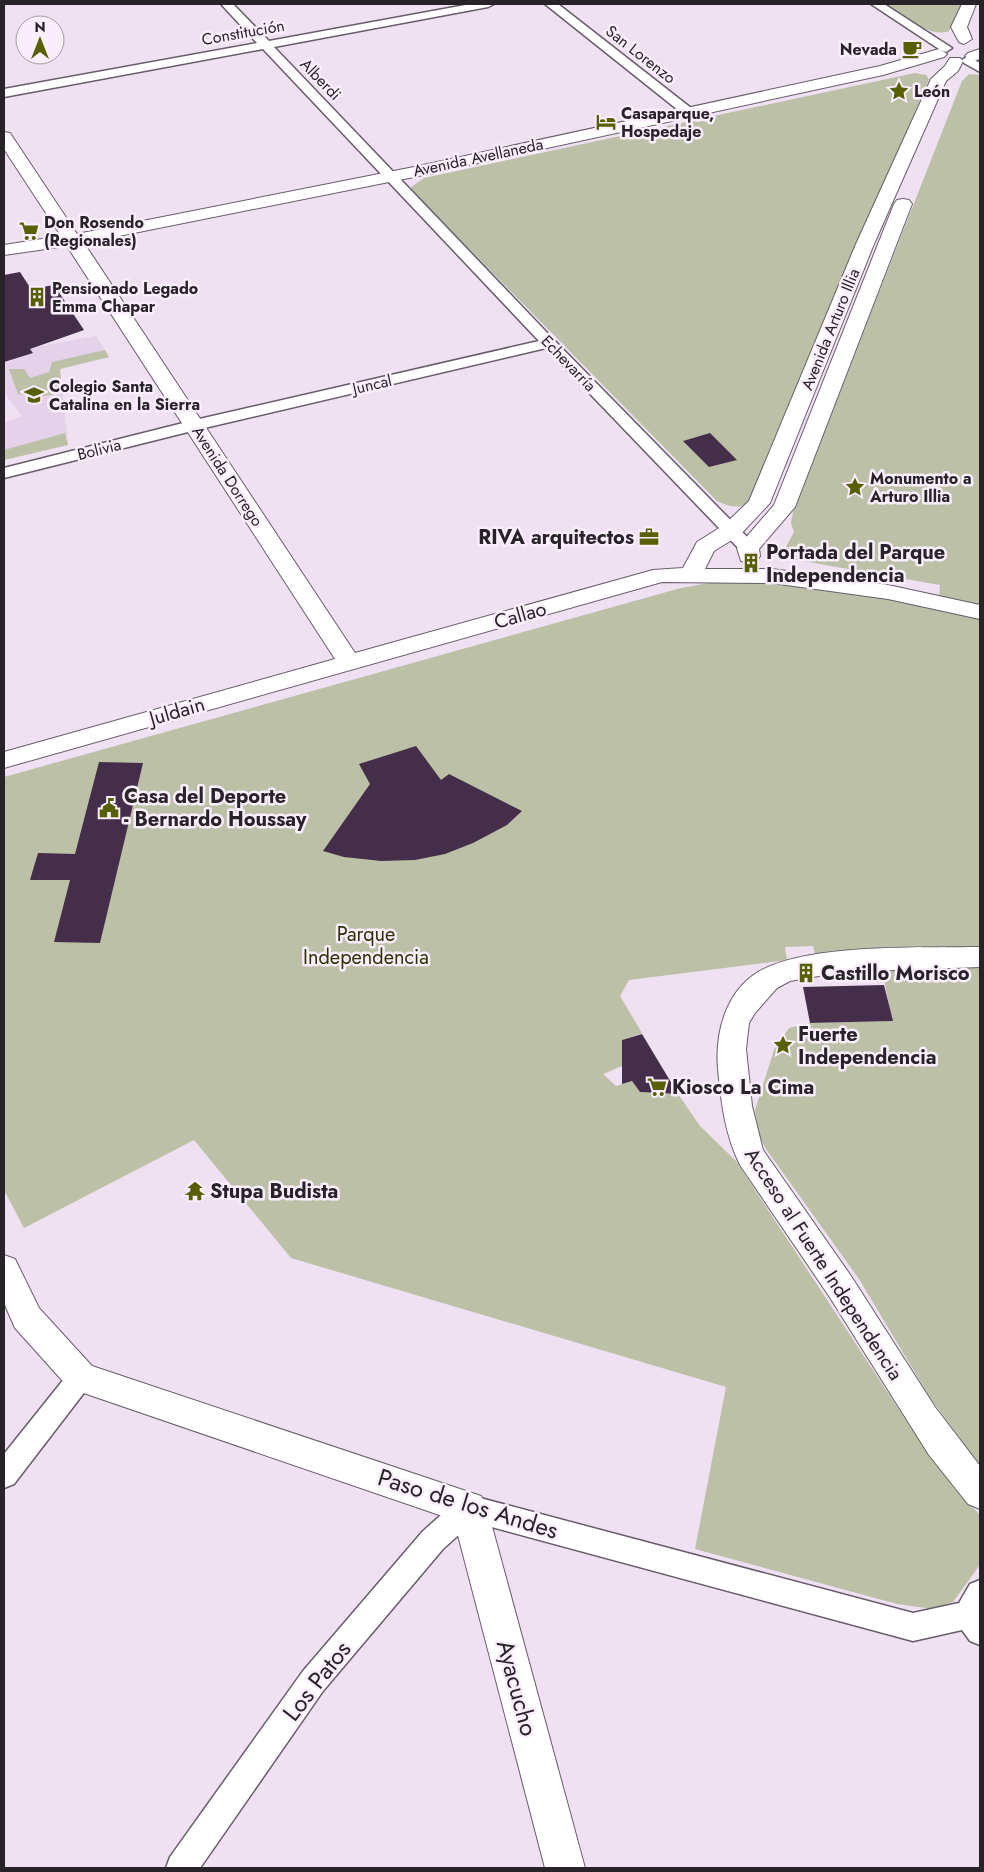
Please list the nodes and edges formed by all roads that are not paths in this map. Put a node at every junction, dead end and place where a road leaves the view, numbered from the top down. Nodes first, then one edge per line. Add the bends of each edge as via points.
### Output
1 (227, 4) edge
2 (488, 4) edge
3 (551, 4) edge
4 (878, 4) edge
5 (969, 4) edge
6 (977, 29) dead end
7 (266, 45) junction
8 (962, 55) edge
9 (4, 93) edge
10 (687, 111) junction
11 (4, 137) edge
12 (391, 176) junction
13 (73, 240) junction
14 (4, 250) edge
15 (4, 259) edge
16 (549, 343) junction
17 (195, 425) junction
18 (4, 473) edge
19 (732, 530) junction
20 (750, 561) junction
21 (691, 575) junction
22 (980, 612) edge
23 (349, 663) junction
24 (4, 760) edge
25 (980, 957) edge
26 (4, 1269) edge
27 (80, 1377) junction
28 (4, 1475) edge
29 (980, 1492) edge
30 (470, 1508) junction
31 (976, 1613) edge
32 (181, 1868) edge
33 (565, 1868) edge

1 - 7 street, Alberdi
2 - 7 street, Constitución
3 - 10 street, San Lorenzo
4 - 8 street
5 - 8 street, Avenida Arturo Illia via 960,26
6 - 8 street, Avenida Arturo Illia
7 - 9 street, Constitución
7 - 12 street, Alberdi
8 - 10 street, Avenida Avellaneda via 918,68 883,70
8 - 19 street, Avenida Arturo Illia via 939,79 873,227 760,503
8 - 20 street, Avenida Arturo Illia via 784,507
10 - 12 street, Avenida Avellaneda
11 - 13 street, Avenida Dorrego
12 - 13 street, Avenida Avellaneda
12 - 16 street, Echevarría
13 - 14 street
13 - 15 street
13 - 17 street, Avenida Dorrego
16 - 17 street, Juncal
16 - 19 street, Echevarría
17 - 18 street, Bolivia
17 - 23 street, Avenida Dorrego
19 - 20 street, Echevarría
19 - 21 street, Avenida Arturo Illia via 705,547
20 - 21 street
20 - 22 street
21 - 23 street, Callao via 661,575
23 - 24 street, Juldain
25 - 29 street, Acceso al Fuerte Independencia via 810,965 777,974 749,1000 735,1023 731,1045 738,1110 748,1151 842,1288 950,1457
26 - 27 street, Paso de los Andes via 26,1318
27 - 28 street
27 - 30 street, Paso de los Andes
30 - 31 street, Paso de los Andes via 913,1627
30 - 32 street, Los Patos via 433,1540 313,1681
30 - 33 street, Ayacucho

